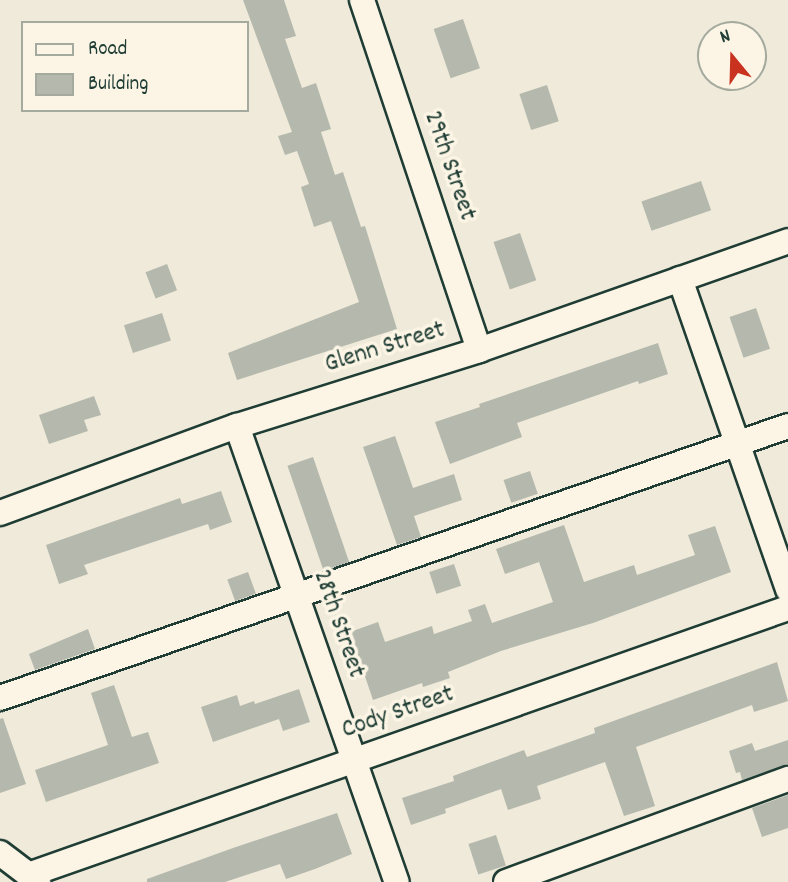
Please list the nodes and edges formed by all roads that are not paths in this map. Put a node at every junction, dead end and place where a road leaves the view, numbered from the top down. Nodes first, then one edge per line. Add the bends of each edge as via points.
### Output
1 (362, 0) edge
2 (788, 241) edge
3 (680, 279) junction
4 (480, 350) junction
5 (237, 426) junction
6 (788, 426) edge
7 (737, 445) junction
8 (0, 513) edge
9 (788, 590) edge
10 (297, 597) junction
11 (788, 608) edge
12 (0, 698) edge
13 (354, 760) junction
14 (788, 779) edge
15 (0, 853) edge
16 (33, 878) edge
17 (397, 882) edge
18 (506, 882) edge

1 - 4 street, 29th Street
2 - 3 street, Glenn Street
3 - 4 street, Glenn Street
3 - 7 street
4 - 5 street, Glenn Street
5 - 8 street, Glenn Street
5 - 10 street, 28th Street
6 - 7 street
7 - 9 street
7 - 10 street
10 - 12 street
10 - 13 street, 28th Street
11 - 13 street, Cody Street
13 - 16 street, Cody Street
13 - 17 street, 28th Street
14 - 18 street
15 - 16 street

